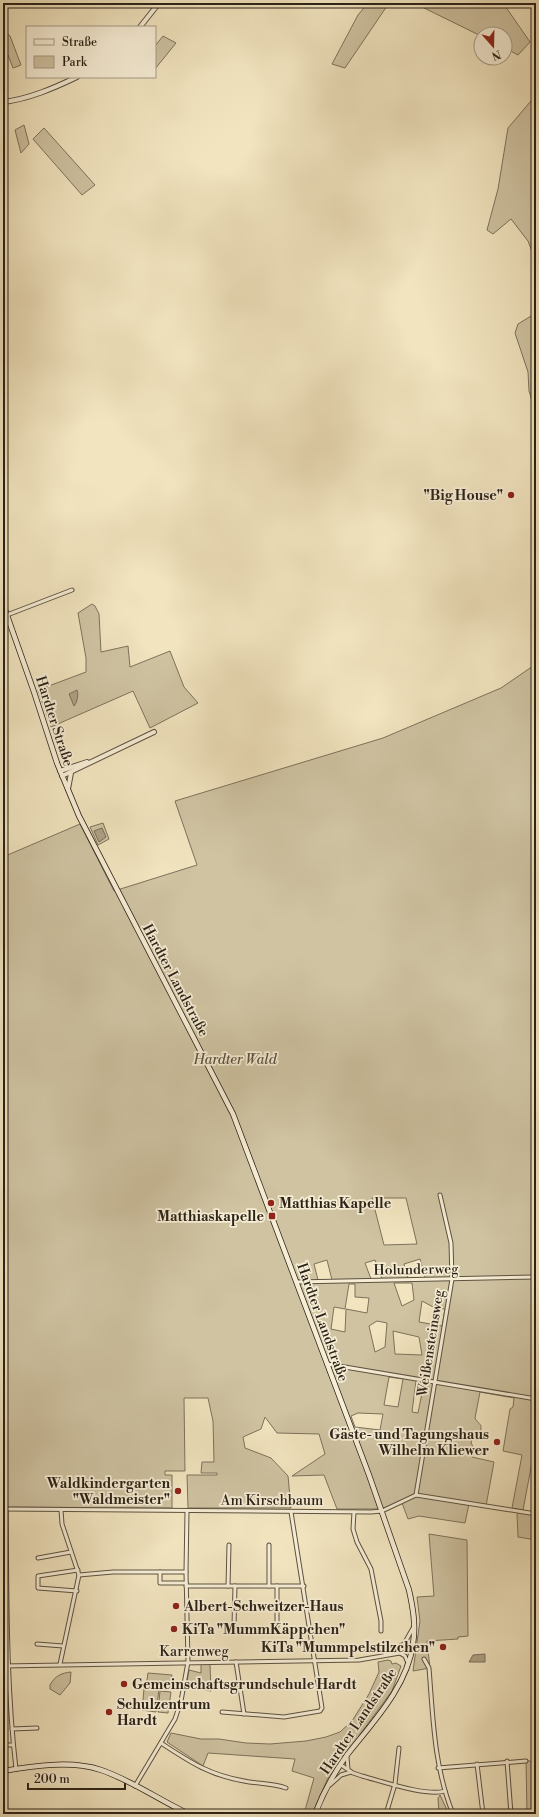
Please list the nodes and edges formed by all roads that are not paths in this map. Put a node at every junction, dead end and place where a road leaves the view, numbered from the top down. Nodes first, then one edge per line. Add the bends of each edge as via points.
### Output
1 (159, 3) edge
2 (141, 26) edge
3 (75, 78) edge
4 (3, 102) edge
5 (72, 590) dead end
6 (3, 604) edge
7 (7, 615) junction
8 (154, 732) dead end
9 (93, 761) junction
10 (60, 771) junction
11 (71, 773) junction
12 (62, 776) junction
13 (68, 791) junction
14 (92, 842) joint
15 (440, 1195) dead end
16 (536, 1277) edge
17 (452, 1279) junction
18 (296, 1282) junction
19 (327, 1364) junction
20 (435, 1382) junction
21 (536, 1399) edge
22 (416, 1495) junction
23 (5, 1509) edge
24 (62, 1510) junction
25 (187, 1511) junction
26 (382, 1511) junction
27 (292, 1512) junction
28 (354, 1512) junction
29 (536, 1514) edge
30 (229, 1545) dead end
31 (269, 1545) dead end
32 (5, 1548) edge
33 (71, 1552) junction
34 (38, 1558) dead end
35 (78, 1570) junction
36 (160, 1572) junction
37 (186, 1572) junction
38 (80, 1575) junction
39 (186, 1584) junction
40 (228, 1586) junction
41 (235, 1586) junction
42 (269, 1586) junction
43 (277, 1586) junction
44 (304, 1586) junction
45 (76, 1591) junction
46 (5, 1597) edge
47 (415, 1624) junction
48 (234, 1626) dead end
49 (277, 1626) dead end
50 (381, 1631) dead end
51 (3, 1639) edge
52 (8, 1639) junction
53 (37, 1644) dead end
54 (404, 1644) junction
55 (63, 1646) junction
56 (413, 1648) junction
57 (400, 1653) junction
58 (384, 1655) junction
59 (424, 1659) dead end
60 (315, 1660) junction
61 (188, 1662) junction
62 (236, 1662) junction
63 (408, 1663) junction
64 (60, 1664) junction
65 (9, 1665) junction
66 (3, 1666) edge
67 (222, 1712) dead end
68 (244, 1714) junction
69 (38, 1728) dead end
70 (12, 1729) junction
71 (161, 1743) junction
72 (3, 1745) edge
73 (13, 1745) junction
74 (399, 1748) dead end
75 (347, 1756) junction
76 (526, 1760) dead end
77 (507, 1761) junction
78 (477, 1764) junction
79 (340, 1766) junction
80 (438, 1768) junction
81 (16, 1769) junction
82 (3, 1771) edge
83 (348, 1771) junction
84 (395, 1784) junction
85 (134, 1786) junction
86 (286, 1788) dead end
87 (327, 1788) junction
88 (445, 1791) junction
89 (189, 1814) edge
90 (315, 1814) edge
91 (386, 1814) edge
92 (453, 1814) edge
93 (483, 1814) edge
94 (512, 1814) edge

1 - 2 street
3 - 4 street via 23,98
5 - 7 street
6 - 7 main road, Hardter Straße
7 - 10 main road, Hardter Straße
8 - 9 street
9 - 10 street
9 - 11 street
10 - 12 main road, Hardter Straße
11 - 12 street
11 - 13 street
12 - 13 main road, Hardter Straße
13 - 14 main road, Hardter Straße
14 - 18 main road, Hardter Landstraße via 229,1106
15 - 17 street, Weißensteinsweg via 451,1243
16 - 17 street, Holunderweg
17 - 18 street, Holunderweg
17 - 20 street, Weißensteinsweg
18 - 19 main road, Hardter Landstraße
19 - 20 street
19 - 26 main road, Hardter Landstraße
20 - 21 street
20 - 22 street, Weißensteinsweg
22 - 26 street, Am Kirschbaum
22 - 29 street
23 - 24 street, Am Kirschbaum
23 - 32 street
24 - 25 street, Am Kirschbaum
24 - 33 street via 62,1524
25 - 27 street, Am Kirschbaum
25 - 37 street
26 - 28 street, Am Kirschbaum
26 - 47 main road, Hardter Landstraße via 409,1590
27 - 28 street, Am Kirschbaum
27 - 44 street
28 - 50 street via 353,1530 371,1569
30 - 40 street
31 - 42 street
32 - 46 street
33 - 34 street
33 - 35 street
35 - 38 street
35 - 45 street via 38,1576 38,1588
36 - 37 street
36 - 38 street
36 - 39 street via 160,1583
37 - 39 street
38 - 45 street
39 - 40 street
39 - 61 street
40 - 41 street
41 - 42 street
41 - 48 street
42 - 43 street
43 - 44 street
43 - 49 street
44 - 60 street
45 - 55 street
46 - 52 street
47 - 54 street
47 - 56 main road, Hardter Landstraße
51 - 52 street
52 - 65 street
53 - 55 street
54 - 56 street
54 - 58 street, Karrenweg
55 - 64 street
56 - 57 street, Karrenweg
56 - 63 main road, Hardter Landstraße
57 - 58 street, Karrenweg
57 - 63 street via 405,1656
58 - 60 street, Karrenweg via 359,1660
59 - 80 street via 429,1668
60 - 62 street, Karrenweg
60 - 68 street via 322,1708 320,1711 284,1716
61 - 62 street, Karrenweg
61 - 64 street, Karrenweg
61 - 71 street via 178,1712
62 - 68 street
63 - 75 main road, Hardter Landstraße via 390,1700
64 - 65 street, Karrenweg
65 - 66 street, Karrenweg
65 - 70 street
67 - 68 street
69 - 70 street
70 - 73 street
71 - 85 street
71 - 86 street via 211,1773
72 - 73 street
73 - 81 street
74 - 84 street
75 - 79 main road, Hardter Landstraße
75 - 83 street
76 - 77 street
77 - 78 street
77 - 94 street
78 - 80 street
78 - 93 street
79 - 83 street
79 - 87 main road, Hardter Landstraße
80 - 88 street
81 - 82 main road
81 - 85 main road via 84,1766 100,1770
83 - 84 street
83 - 87 street via 337,1777
84 - 88 street via 437,1794
84 - 91 street
85 - 89 main road
87 - 90 main road, Hardter Landstraße
88 - 92 street

